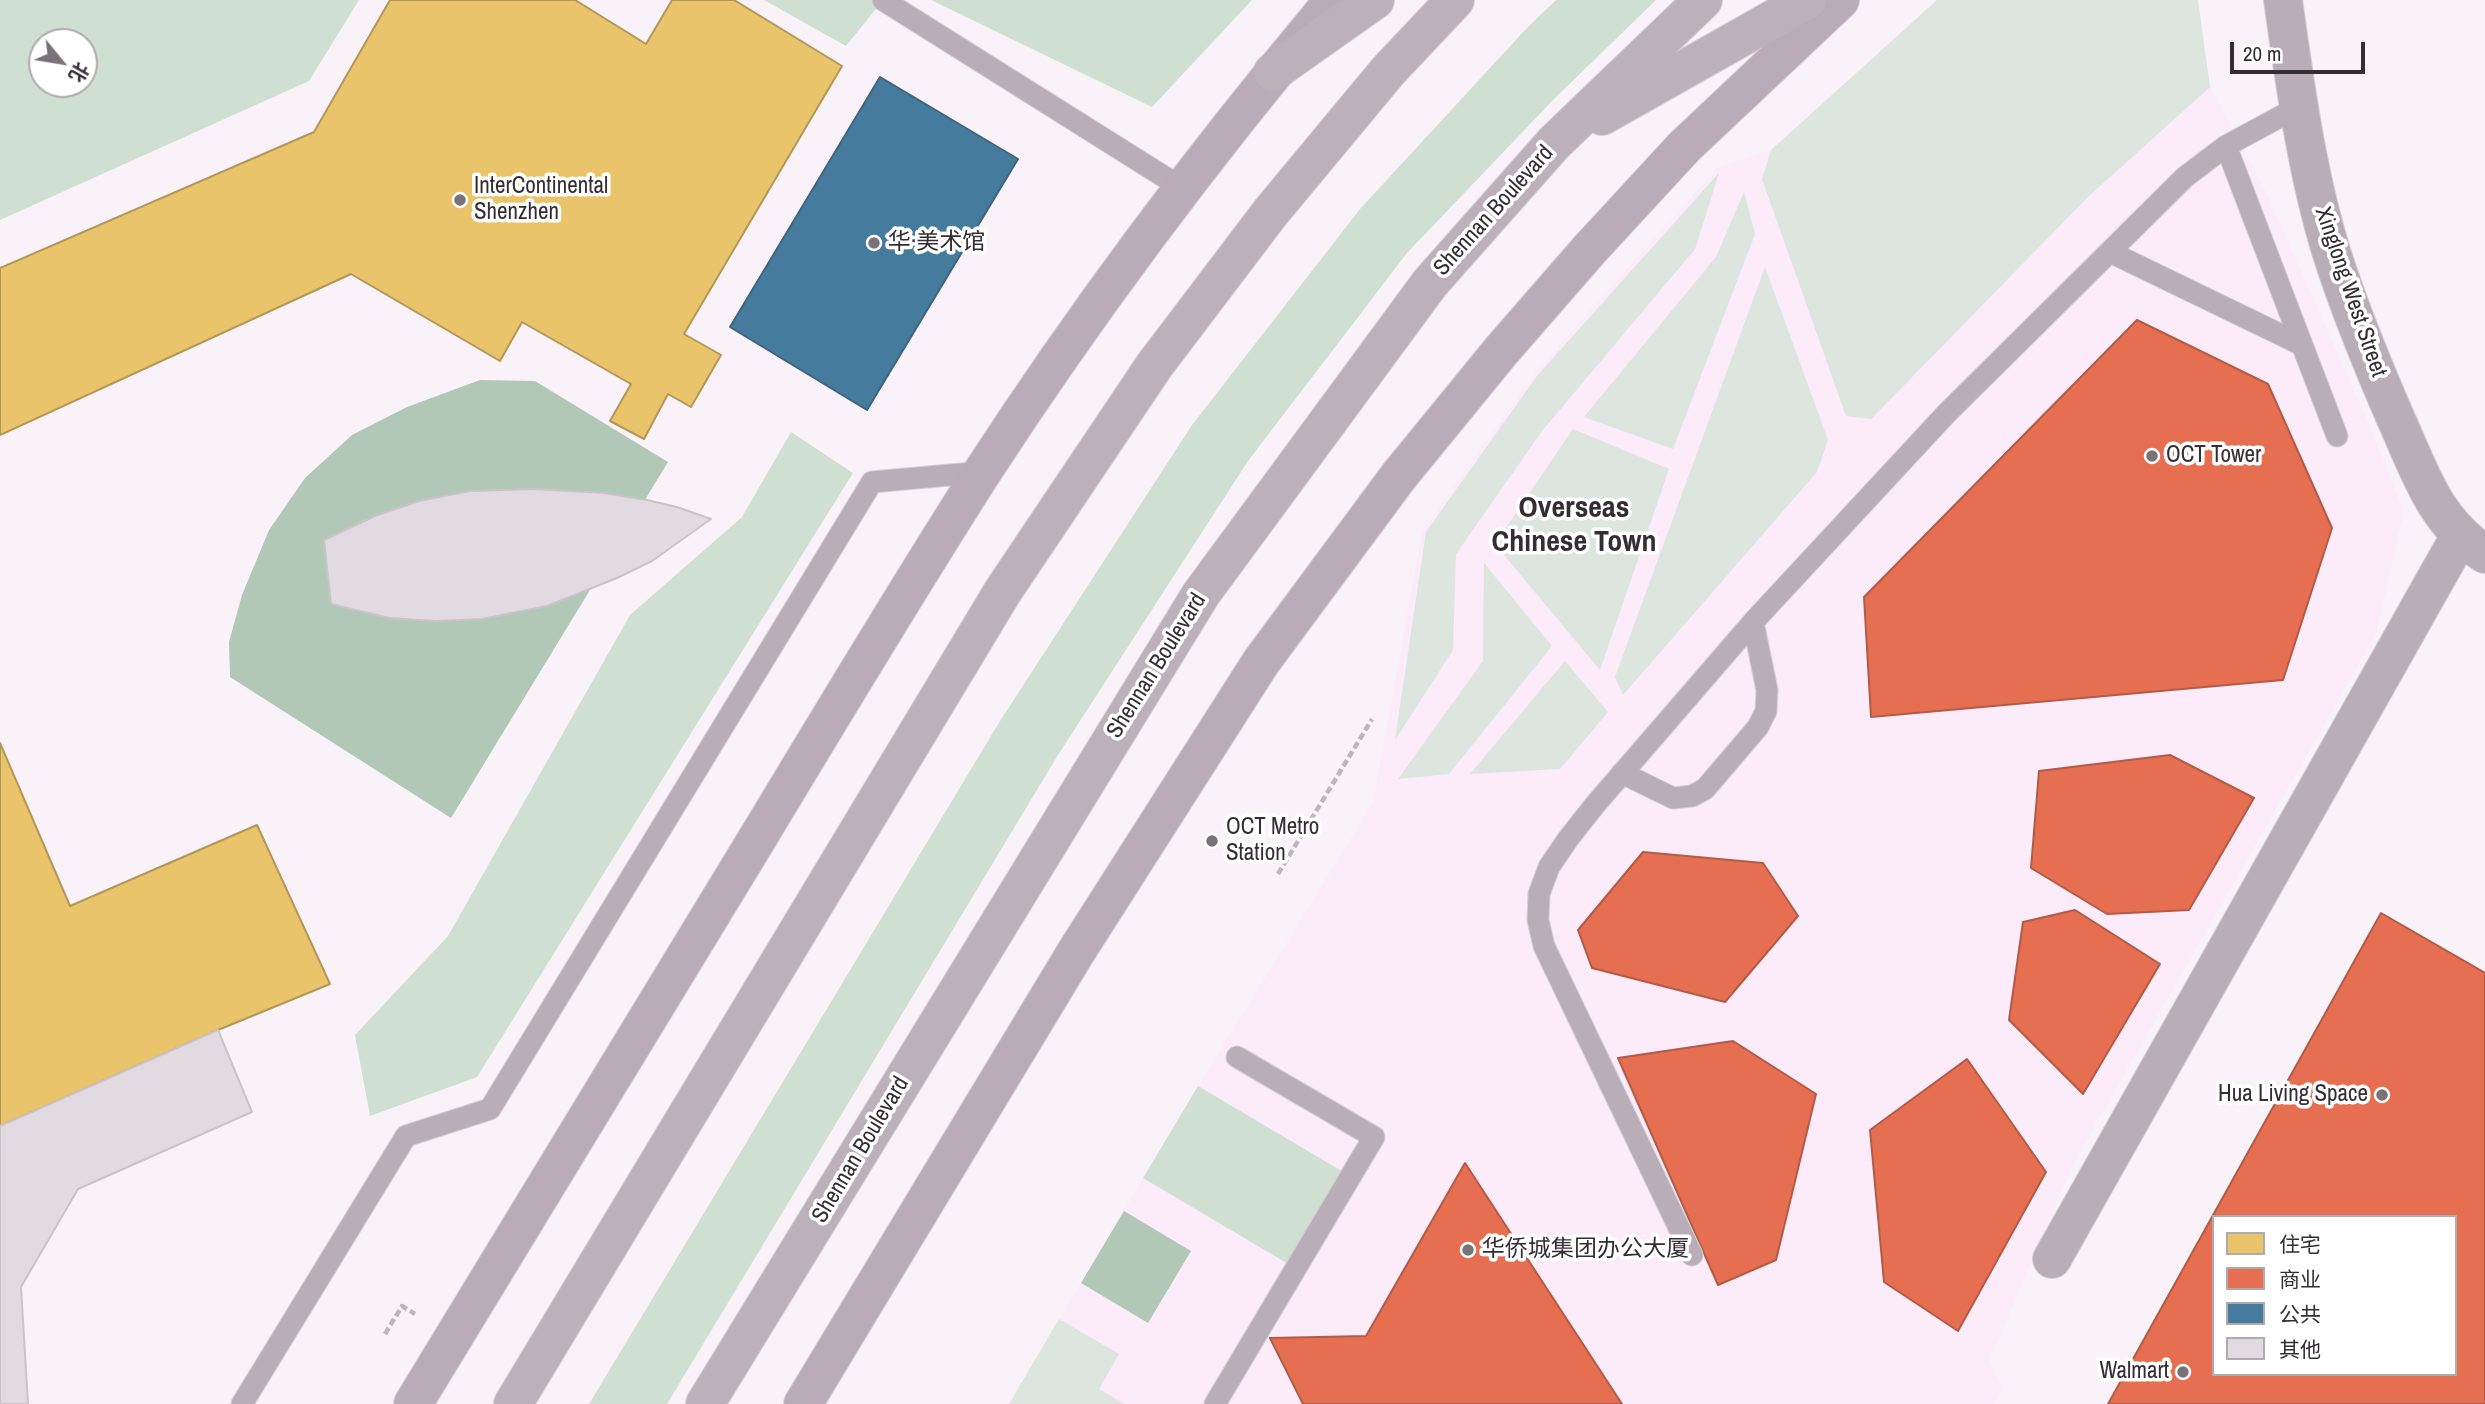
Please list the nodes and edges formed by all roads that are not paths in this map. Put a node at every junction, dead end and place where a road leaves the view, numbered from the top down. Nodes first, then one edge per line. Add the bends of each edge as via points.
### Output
1 (883, 0) edge
2 (1334, 0) edge
3 (1375, 0) edge
4 (1455, 0) edge
5 (1703, 0) edge
6 (1807, 0) edge
7 (1840, 0) edge
8 (2283, 0) edge
9 (1273, 72) junction
10 (2298, 107) junction
11 (1554, 143) junction
12 (2226, 146) junction
13 (1182, 188) junction
14 (2110, 252) junction
15 (2302, 345) junction
16 (2337, 436) dead end
17 (983, 472) junction
18 (2472, 545) edge
19 (1754, 622) junction
20 (1622, 773) junction
21 (1237, 1057) dead end
22 (1692, 1255) dead end
23 (2052, 1259) dead end
24 (242, 1404) edge
25 (412, 1404) edge
26 (513, 1404) edge
27 (705, 1404) edge
28 (803, 1404) edge
29 (1215, 1404) edge

1 - 13 lane
2 - 9 main road
3 - 9 main road
4 - 26 main road via 1388,71 1270,213 1154,366 1003,591
5 - 11 main road, Shennan Boulevard
6 - 11 main road
7 - 28 main road via 1684,147 1589,250 1398,477 1261,662 1076,952
8 - 10 street, Xinglong West Street
9 - 13 main road
10 - 12 lane
10 - 18 street, Xinglong West Street via 2331,250 2364,344 2426,486 2442,515
11 - 27 main road, Shennan Boulevard via 1430,283 1200,594
12 - 14 lane via 2185,177
12 - 15 lane
13 - 17 main road
14 - 15 lane
14 - 19 lane via 1946,414
15 - 16 lane
17 - 24 lane via 872,482 490,1109 406,1136
17 - 25 main road
18 - 23 street
19 - 20 lane
19 - 20 lane via 1767,690 1766,710 1758,727 1705,789 1673,798
20 - 22 lane via 1549,867 1539,894 1538,920 1544,946
21 - 29 lane via 1374,1137

